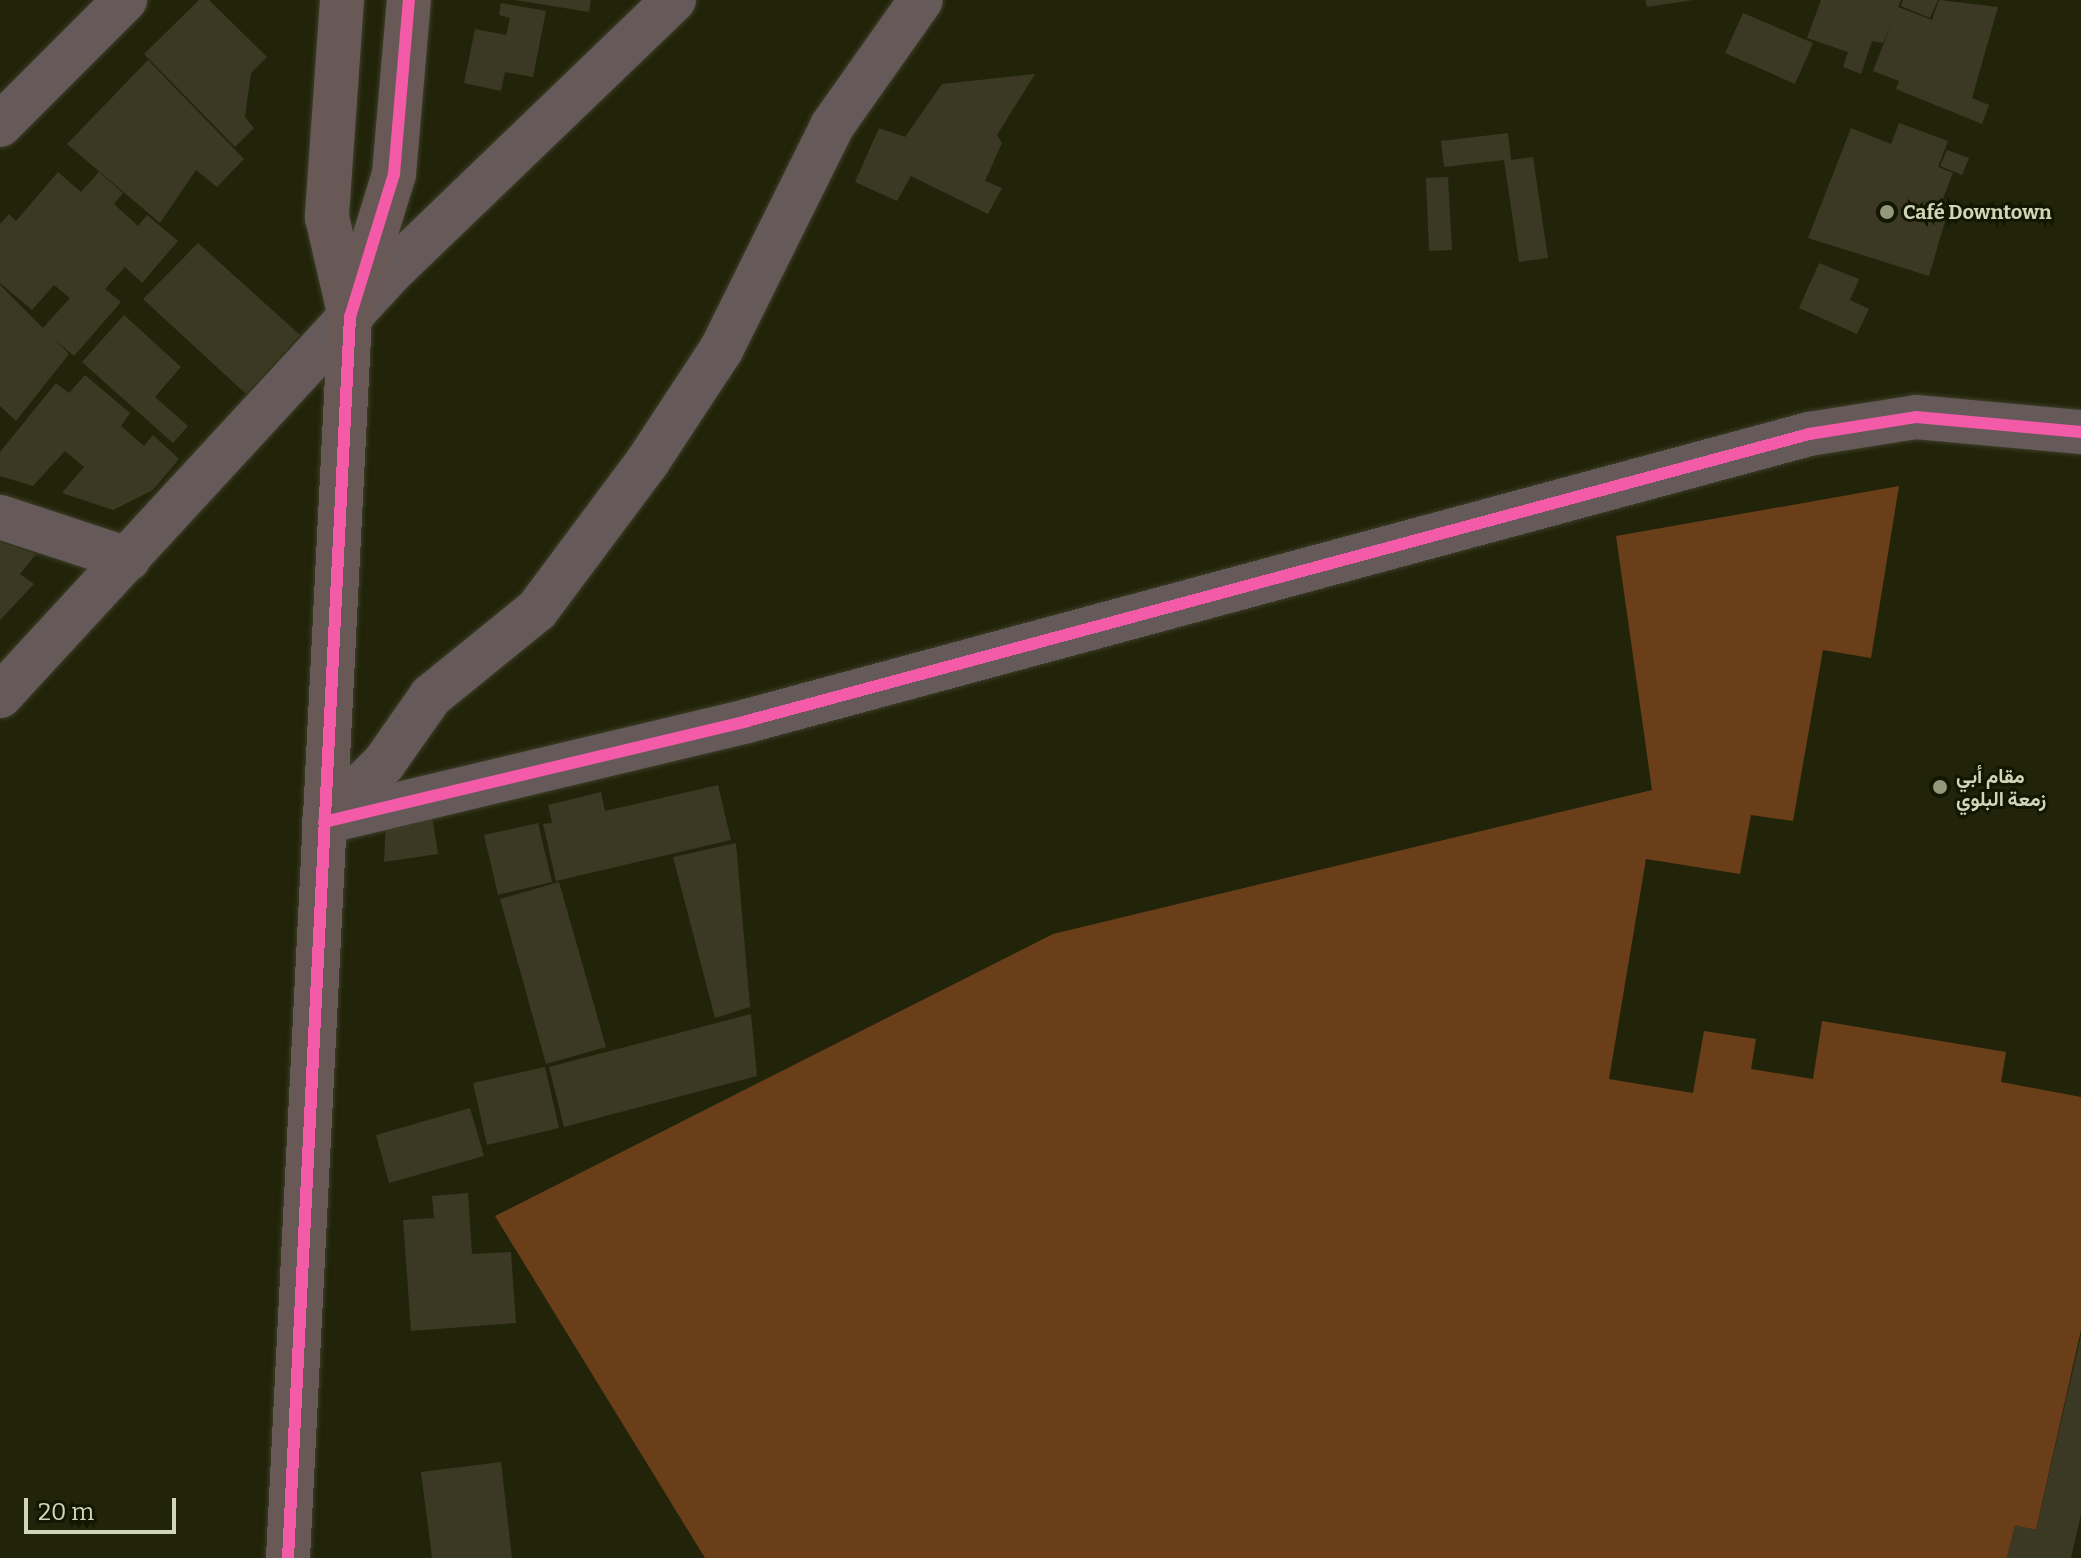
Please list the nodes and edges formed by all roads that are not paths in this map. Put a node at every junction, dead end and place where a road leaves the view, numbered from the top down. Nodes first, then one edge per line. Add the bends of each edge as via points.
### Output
1 (125, 0) edge
2 (342, 0) edge
3 (409, 0) edge
4 (674, 0) edge
5 (928, 2) edge
6 (0, 125) edge
7 (350, 317) junction
8 (2081, 432) edge
9 (0, 517) edge
10 (128, 559) junction
11 (0, 696) edge
12 (324, 822) junction
13 (288, 1558) edge

1 - 6 street
2 - 7 street via 327,217
3 - 7 street via 394,174
4 - 7 street
5 - 12 street via 832,126 721,350 648,461 537,610 431,696 384,763
7 - 10 street
7 - 12 street
8 - 12 street via 1916,417 1809,434 747,721
9 - 10 street
10 - 11 street
12 - 13 street

